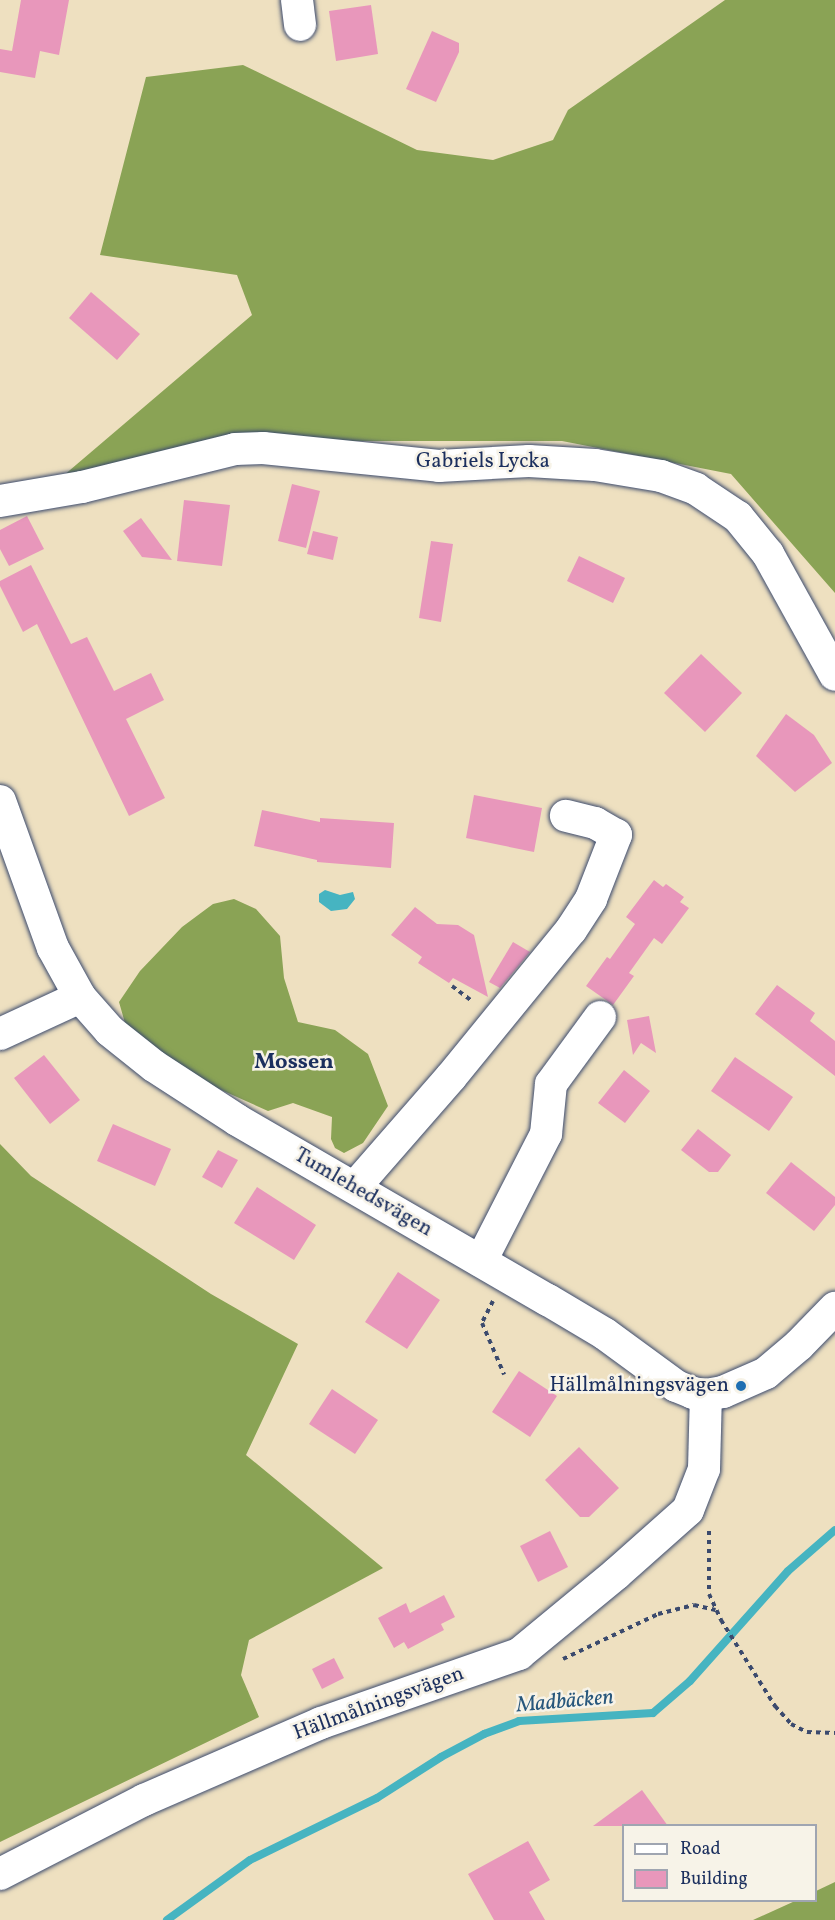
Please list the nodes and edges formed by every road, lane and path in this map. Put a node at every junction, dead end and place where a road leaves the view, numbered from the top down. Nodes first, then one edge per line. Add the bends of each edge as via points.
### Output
1 (0, 501) edge
2 (835, 675) edge
3 (0, 801) edge
4 (566, 816) dead end
5 (452, 986) dead end
6 (80, 997) junction
7 (477, 1004) dead end
8 (600, 1017) dead end
9 (0, 1034) edge
10 (355, 1187) junction
11 (481, 1261) junction
12 (508, 1276) junction
13 (835, 1308) edge
14 (504, 1374) dead end
15 (706, 1395) junction
16 (709, 1527) dead end
17 (715, 1610) junction
18 (519, 1654) junction
19 (835, 1733) edge
20 (0, 1874) edge

1 - 2 street, Gabriels Lycka via 81,487 235,449 263,448 439,466 529,461 595,465 661,476 696,489 738,516 768,554
3 - 6 street, Tumlehedsvägen via 53,948
4 - 10 street via 595,823 616,835 591,899 557,948
5 - 7 path
6 - 9 street
6 - 10 street, Tumlehedsvägen via 110,1031 153,1066 237,1120
8 - 11 street via 551,1084 546,1134
10 - 11 street, Tumlehedsvägen
11 - 12 street, Tumlehedsvägen
12 - 14 path via 482,1323
12 - 15 street, Tumlehedsvägen via 605,1334 676,1386
13 - 15 street via 766,1373 741,1386
15 - 18 street, Hällmålningsvägen via 704,1469 688,1510
16 - 17 path via 709,1593
17 - 18 path via 694,1605 658,1614 554,1664 530,1667
17 - 19 path via 791,1724 807,1732
18 - 20 street, Hällmålningsvägen via 321,1723 144,1800

